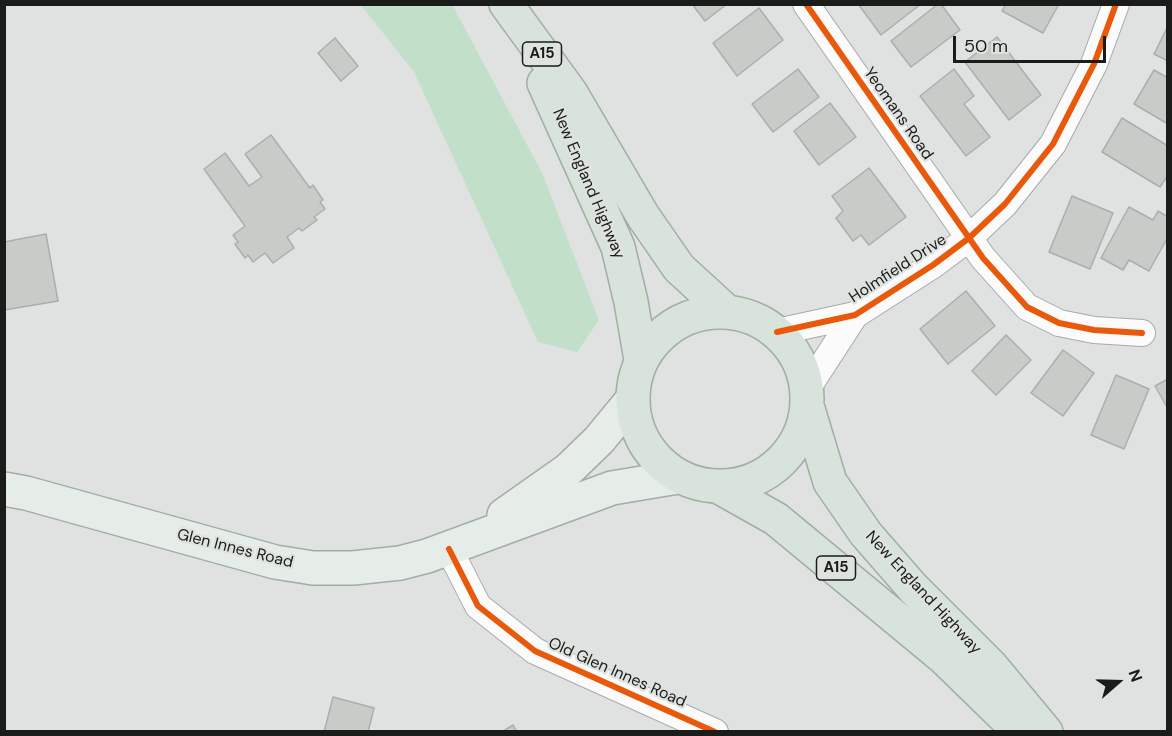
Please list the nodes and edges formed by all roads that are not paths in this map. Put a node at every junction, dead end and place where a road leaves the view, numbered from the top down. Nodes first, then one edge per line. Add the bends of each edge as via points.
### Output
1 (806, 4) edge
2 (1116, 4) edge
3 (510, 10) edge
4 (969, 238) junction
5 (726, 311) junction
6 (855, 315) junction
7 (777, 332) junction
8 (1142, 333) dead end
9 (641, 360) junction
10 (808, 399) junction
11 (632, 400) junction
12 (678, 477) junction
13 (721, 488) junction
14 (4, 489) edge
15 (458, 544) junction
16 (715, 732) edge
17 (1020, 732) edge
18 (1046, 732) edge

1 - 4 street, Yeomans Road
2 - 4 street, Holmfield Drive via 1094,64 1053,144 1005,204
3 - 5 highway, New England Highway / A15 via 571,93 643,216 679,268
3 - 9 highway, New England Highway / A15 via 618,246
4 - 6 street, Holmfield Drive
4 - 8 street, Yeomans Road via 1027,307 1059,322 1094,330
5 - 7 highway, A15 via 753,317
5 - 9 highway, A15 via 692,315 662,333
6 - 7 street, Holmfield Drive
6 - 10 street, Holmfield Drive
7 - 10 highway, A15 via 797,357
9 - 11 highway, A15
10 - 13 highway, A15 via 793,449 762,478
10 - 18 highway, New England Highway / A15 via 830,482 866,534 992,667
11 - 12 highway, A15 via 638,430 653,457
11 - 15 main road, Glen Innes Road via 568,470
12 - 13 highway, A15
12 - 15 main road, Glen Innes Road via 612,488
13 - 17 highway, New England Highway / A15 via 776,519 944,657
14 - 15 main road, Glen Innes Road via 275,562 314,567 400,563
15 - 16 street, Old Glen Innes Road via 478,606 535,651

